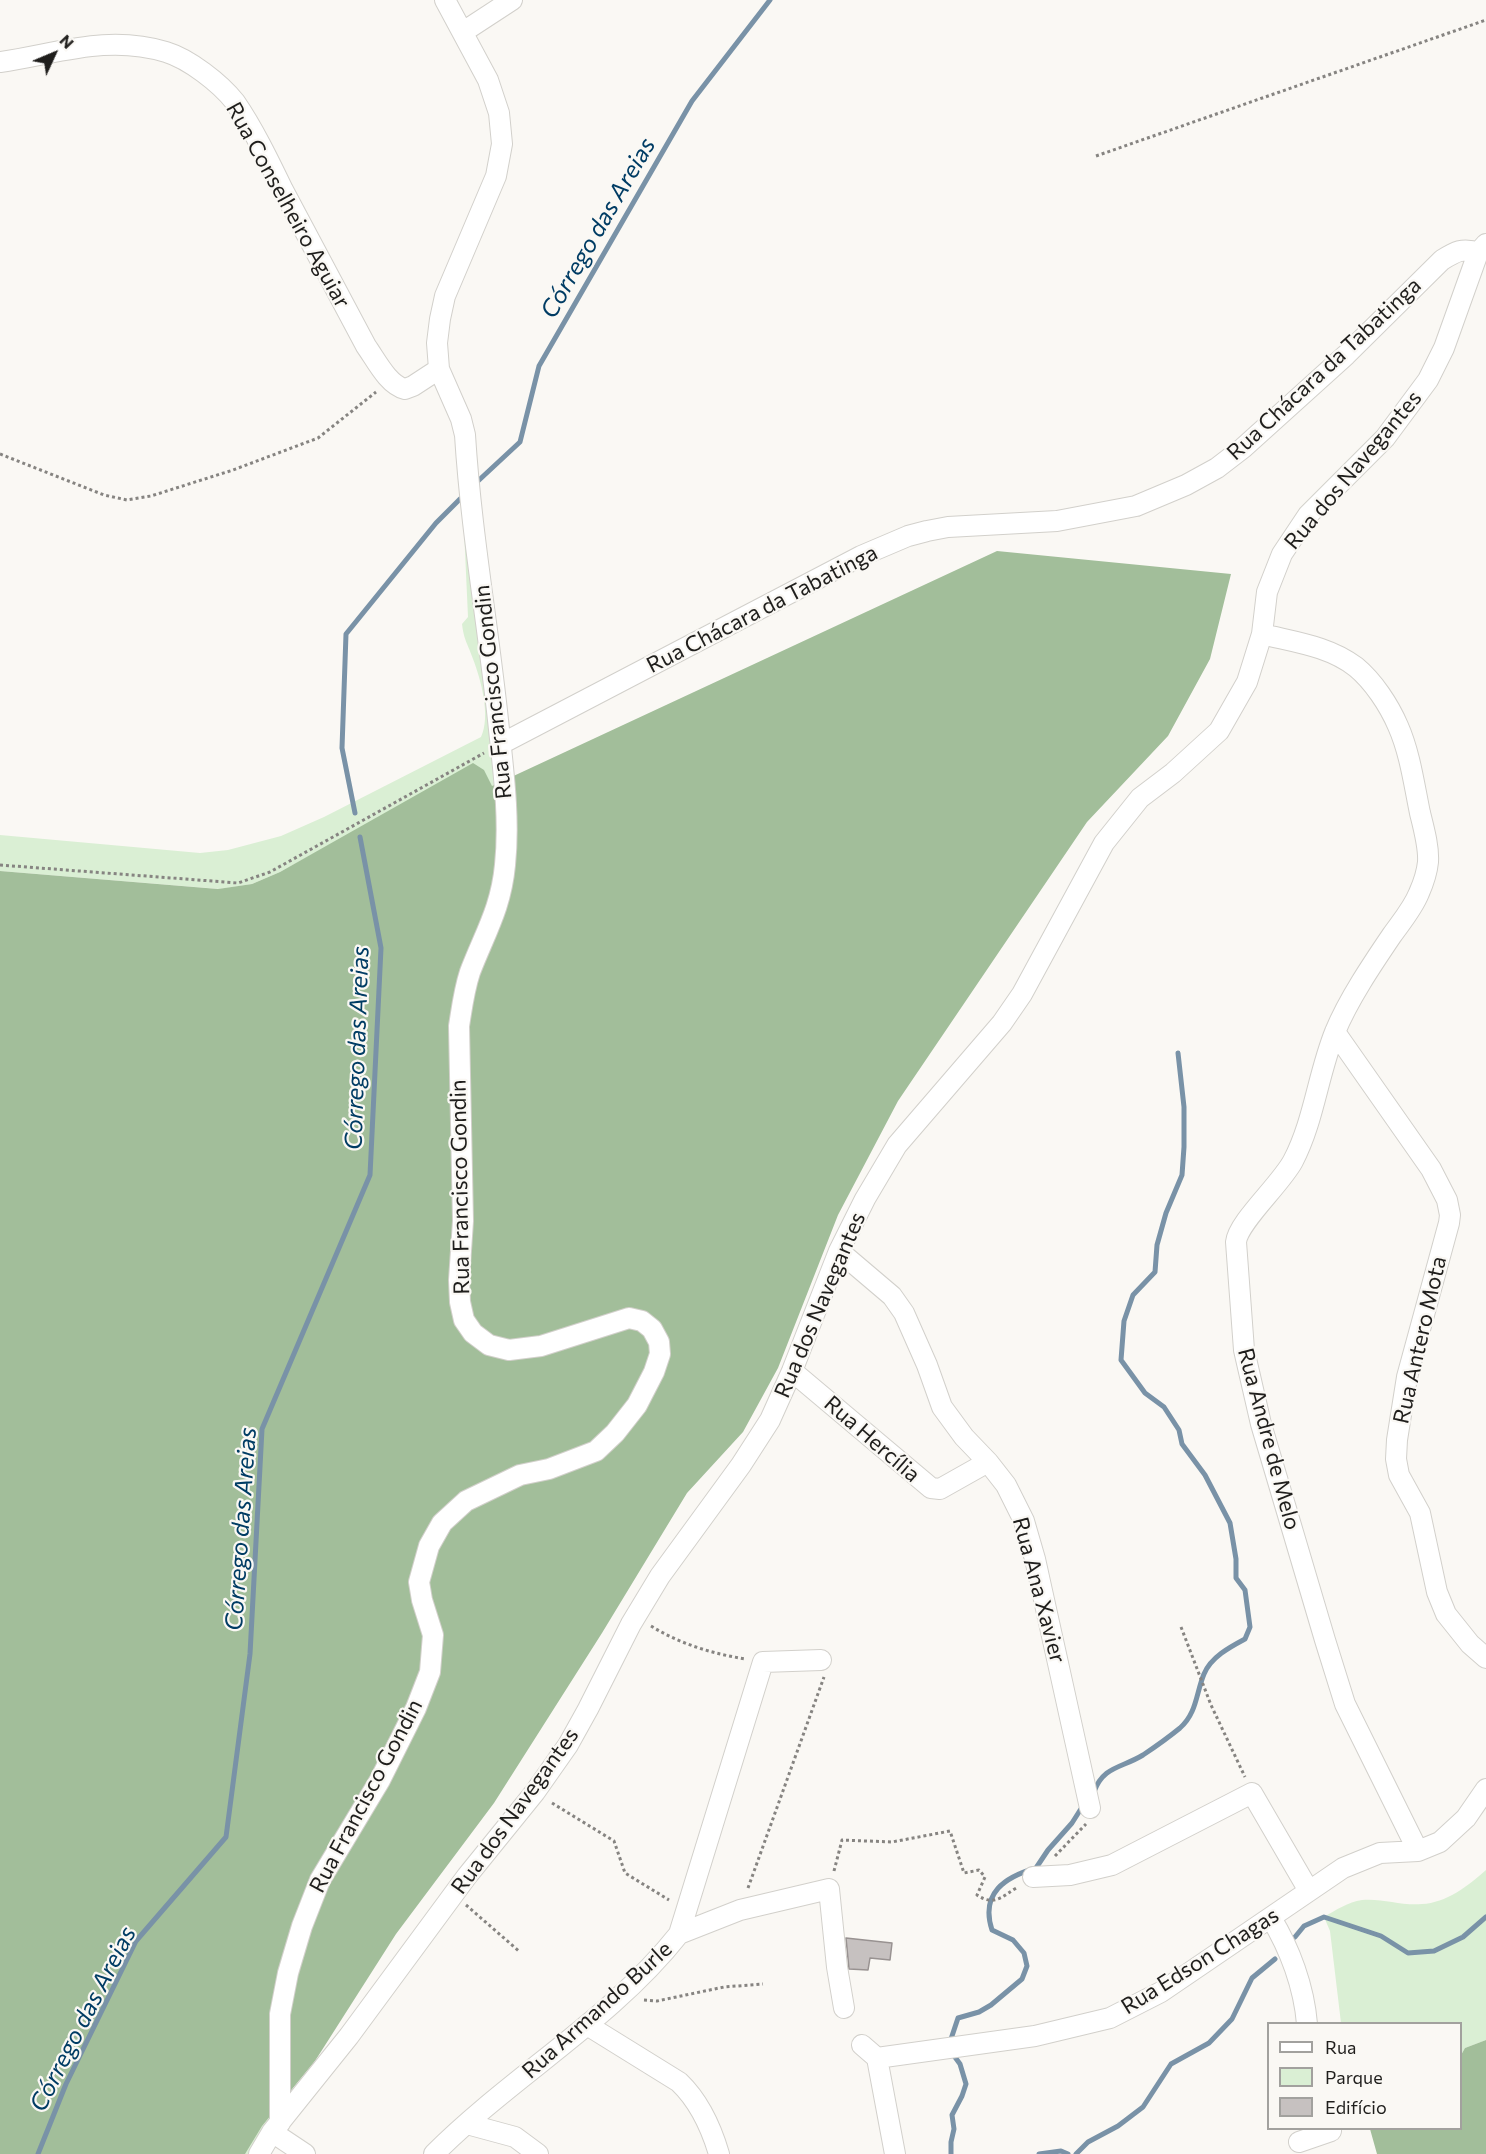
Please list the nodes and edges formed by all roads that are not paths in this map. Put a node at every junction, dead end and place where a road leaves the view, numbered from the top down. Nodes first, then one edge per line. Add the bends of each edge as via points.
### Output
1 (445, 0) edge
2 (512, 0) edge
3 (463, 32) junction
4 (0, 62) edge
5 (1482, 248) edge
6 (439, 369) junction
7 (1262, 634) junction
8 (501, 744) junction
9 (1335, 1032) junction
10 (839, 1251) junction
11 (792, 1371) junction
12 (988, 1462) junction
13 (1486, 1658) edge
14 (821, 1660) road end
15 (1486, 1789) edge
16 (1089, 1803) dead end
17 (1418, 1851) junction
18 (1033, 1877) dead end
19 (1309, 1891) junction
20 (1271, 1918) junction
21 (679, 1934) junction
22 (844, 2008) dead end
23 (1307, 2022) edge
24 (587, 2025) junction
25 (862, 2045) dead end
26 (877, 2058) junction
27 (467, 2124) junction
28 (276, 2127) junction
29 (1330, 2130) edge
30 (1299, 2142) dead end
31 (259, 2154) edge
32 (305, 2154) edge
33 (434, 2154) edge
34 (538, 2154) edge
35 (719, 2154) edge
36 (895, 2154) edge

1 - 3 street, Rua Francisco Gondin
2 - 3 street
3 - 6 street, Rua Francisco Gondin via 489,80 499,113 502,144 496,176 445,296 437,344
4 - 6 street, Rua Conselheiro Aguiar via 74,47 108,45 166,52 206,74 234,102 366,346 391,380 409,389
5 - 7 street, Rua dos Navegantes via 1428,380 1385,438 1308,515 1282,554 1267,592
5 - 8 street, Rua Chácara da Tabatinga via 1458,250 1442,260 1346,355 1243,448 1186,486 1136,506 1057,521 948,527 908,536 861,556
6 - 8 street, Rua Francisco Gondin via 465,435
7 - 9 street, Rua Andre de Melo via 1340,657 1374,686 1397,724 1410,761 1424,832 1428,861 1420,892 1363,980
7 - 10 street, Rua dos Navegantes via 1247,682 1219,731 1140,798 1104,843 1022,994 1002,1023 897,1145
8 - 28 street, Rua Francisco Gondin via 506,806 503,887 463,995 459,1026 463,1221 459,1280 464,1320 489,1345 509,1350 541,1346 635,1318 652,1329 660,1354 637,1405 596,1451 549,1469 520,1475 466,1501 441,1523 429,1546 419,1582 433,1635 430,1672 392,1757 320,1880 307,1911 280,2014
9 - 13 street, Rua Antero Mota via 1431,1169 1449,1208 1449,1223 1407,1377 1396,1459 1399,1475 1420,1514 1437,1592 1446,1614
9 - 17 street, Rua Andre de Melo via 1298,1152 1280,1182 1236,1236 1244,1350 1261,1424 1345,1704
10 - 11 street, Rua dos Navegantes
10 - 12 street, Rua Ana Xavier via 892,1296 904,1313 942,1407
11 - 12 street, Rua Hercília via 931,1488 940,1489
11 - 28 street, Rua dos Navegantes via 756,1443 635,1616 568,1745
12 - 16 street, Rua Ana Xavier via 1006,1485 1024,1521
14 - 21 street, Rua Armando Burle via 763,1662
15 - 17 street, Rua Edson Chagas via 1449,1836
17 - 19 street, Rua Edson Chagas via 1367,1857
18 - 19 street via 1070,1875 1112,1865 1252,1792
19 - 20 street, Rua Edson Chagas
20 - 23 street via 1290,1956
20 - 26 street, Rua Edson Chagas via 1161,1992 1110,2018 1035,2036
21 - 22 street via 740,1910 829,1889
21 - 24 street, Rua Armando Burle via 662,1956
24 - 27 street, Rua Armando Burle
24 - 35 street via 679,2082 704,2114
25 - 26 street
26 - 36 street
27 - 33 street, Rua Armando Burle
27 - 34 street via 515,2138
28 - 31 street, Rua dos Navegantes
28 - 32 street
29 - 30 street

